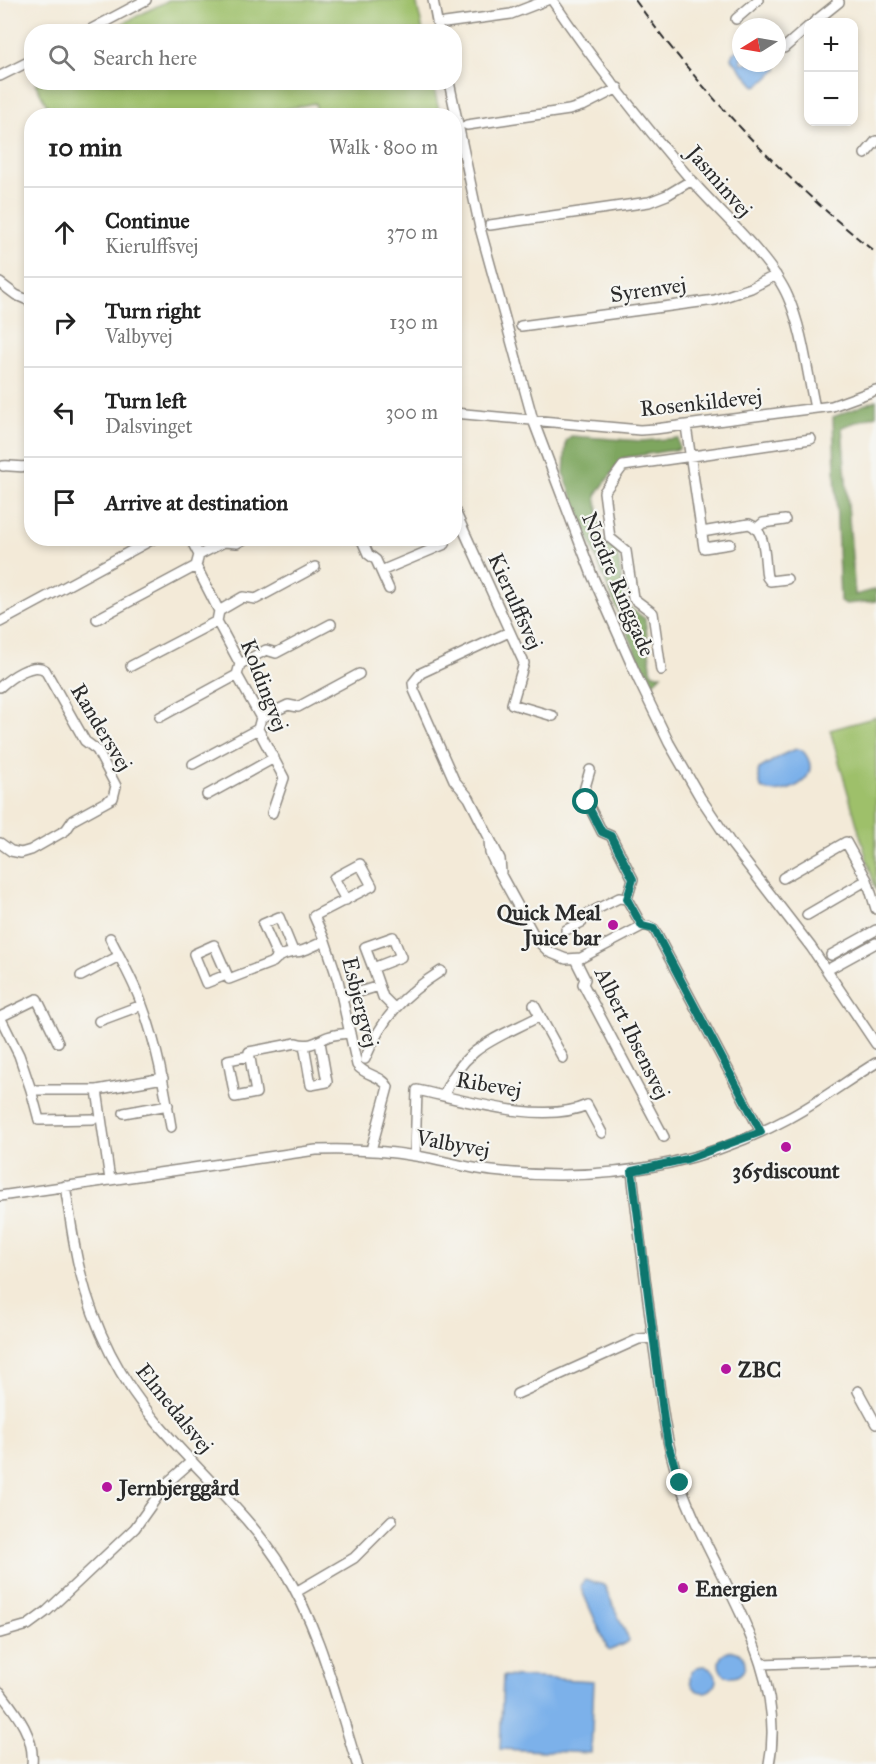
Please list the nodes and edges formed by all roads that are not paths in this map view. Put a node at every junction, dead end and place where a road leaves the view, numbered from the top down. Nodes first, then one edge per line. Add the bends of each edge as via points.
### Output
1 (147, 0) edge
2 (433, 0) edge
3 (547, 0) edge
4 (552, 0) edge
5 (758, 0) edge
6 (838, 1) edge
7 (737, 18) edge
8 (819, 18) edge
9 (446, 23) dead end
10 (101, 24) edge
11 (438, 24) edge
12 (804, 30) edge
13 (786, 46) edge
14 (24, 64) edge
15 (0, 76) edge
16 (618, 88) junction
17 (451, 90) edge
18 (455, 108) edge
19 (466, 125) dead end
20 (876, 141) edge
21 (462, 143) edge
22 (865, 154) dead end
23 (692, 180) junction
24 (490, 225) dead end
25 (776, 275) junction
26 (0, 283) edge
27 (24, 298) edge
28 (521, 326) dead end
29 (876, 390) edge
30 (815, 408) junction
31 (462, 414) edge
32 (533, 420) junction
33 (686, 426) junction
34 (811, 439) dead end
35 (691, 457) junction
36 (3, 466) dead end
37 (24, 468) edge
38 (785, 520) dead end
39 (462, 527) edge
40 (757, 528) junction
41 (702, 532) junction
42 (730, 544) dead end
43 (139, 546) edge
44 (194, 546) edge
45 (216, 546) edge
46 (364, 546) edge
47 (440, 546) edge
48 (199, 555) junction
49 (196, 566) junction
50 (315, 567) dead end
51 (381, 571) junction
52 (787, 579) dead end
53 (389, 589) dead end
54 (218, 616) junction
55 (97, 618) dead end
56 (0, 622) edge
57 (331, 624) dead end
58 (509, 632) junction
59 (240, 664) junction
60 (131, 666) dead end
61 (661, 670) dead end
62 (359, 674) dead end
63 (237, 675) junction
64 (0, 687) edge
65 (553, 716) dead end
66 (160, 717) dead end
67 (261, 718) junction
68 (258, 729) junction
69 (274, 758) junction
70 (193, 764) dead end
71 (590, 770) dead end
72 (207, 795) dead end
73 (272, 813) dead end
74 (0, 843) edge
75 (783, 878) dead end
76 (867, 880) junction
77 (627, 899) junction
78 (346, 900) dead end
79 (876, 909) edge
80 (807, 915) dead end
81 (642, 926) junction
82 (566, 930) dead end
83 (876, 930) edge
84 (110, 938) dead end
85 (325, 941) junction
86 (876, 943) edge
87 (293, 951) junction
88 (831, 955) dead end
89 (119, 956) junction
90 (278, 957) junction
91 (575, 959) junction
92 (373, 968) dead end
93 (827, 970) junction
94 (441, 971) dead end
95 (226, 975) dead end
96 (81, 976) dead end
97 (379, 986) junction
98 (343, 997) junction
99 (142, 1005) junction
100 (534, 1005) dead end
101 (394, 1008) junction
102 (540, 1016) junction
103 (99, 1021) dead end
104 (350, 1033) junction
105 (58, 1042) dead end
106 (320, 1042) junction
107 (876, 1044) edge
108 (304, 1045) junction
109 (876, 1055) edge
110 (249, 1056) junction
111 (563, 1058) dead end
112 (365, 1059) dead end
113 (876, 1063) edge
114 (163, 1078) junction
115 (31, 1090) junction
116 (97, 1090) junction
117 (444, 1095) junction
118 (168, 1105) junction
119 (124, 1113) dead end
120 (93, 1119) dead end
121 (171, 1127) dead end
122 (761, 1132) junction
123 (602, 1133) dead end
124 (663, 1137) dead end
125 (371, 1150) junction
126 (415, 1156) junction
127 (632, 1171) junction
128 (110, 1180) junction
129 (65, 1186) junction
130 (0, 1197) edge
131 (653, 1338) junction
132 (858, 1391) dead end
133 (517, 1394) dead end
134 (876, 1424) edge
135 (192, 1461) junction
136 (392, 1520) dead end
137 (296, 1592) junction
138 (0, 1633) edge
139 (876, 1660) edge
140 (761, 1664) junction
141 (0, 1692) edge
142 (32, 1764) edge
143 (357, 1764) edge
144 (769, 1764) edge

1 - 10 street
2 - 11 street
3 - 9 street via 511,14
4 - 16 street, Jasminvej
5 - 7 street
6 - 8 street
12 - 13 street
14 - 15 street
16 - 19 street via 569,110
16 - 23 street, Jasminvej
17 - 18 street, Nordre Ringgade
20 - 22 street
21 - 32 street, Nordre Ringgade via 480,228
23 - 24 street via 667,195 637,205
23 - 25 street, Jasminvej
25 - 28 street, Syrenvej via 715,300
25 - 30 street, Jasminvej via 795,316
26 - 27 street
29 - 30 street, Rosenkildevej
30 - 33 street, Rosenkildevej
31 - 32 street, Rosenkildevej
32 - 33 street, Rosenkildevej via 640,430
32 - 93 street, Nordre Ringgade via 592,575 669,743 730,842
33 - 35 street
34 - 35 street
35 - 41 street
35 - 61 street via 623,466 604,492 610,538 626,551 633,598 653,613
36 - 37 street
38 - 40 street via 763,523
39 - 58 street, Kierulffsvej
40 - 41 street via 749,524
40 - 52 street via 767,578
41 - 42 street via 705,548
43 - 56 street
44 - 48 street
45 - 48 street
46 - 51 street
47 - 51 street
48 - 49 street
49 - 54 street, Koldingvej
49 - 55 street
50 - 54 street via 256,599 243,597
51 - 53 street
54 - 59 street, Koldingvej
54 - 60 street
57 - 59 street via 276,653 266,650
58 - 65 street, Kierulffsvej via 524,663 512,704
58 - 91 street, Albert Ibsensvej via 421,673 413,683 414,690 454,780 469,798 536,939 558,957
59 - 63 street, Koldingvej
62 - 67 street via 298,707 288,705
63 - 66 street
63 - 67 street, Koldingvej
64 - 74 street, Randersvej via 33,667 45,670 116,786 112,798 31,850 11,851
67 - 68 street, Koldingvej
68 - 69 street, Koldingvej
68 - 70 street
69 - 72 street
69 - 73 street, Koldingvej via 284,778
71 - 77 street via 583,794 633,879
75 - 76 street via 846,842
76 - 79 street
76 - 80 street
77 - 81 street
77 - 82 street via 619,898 601,907
78 - 85 street, Esbjergvej via 314,916
81 - 91 street
81 - 122 street via 654,929
83 - 88 street
84 - 89 street
85 - 87 street
85 - 98 street, Esbjergvej
86 - 93 street
87 - 90 street
87 - 90 street via 279,917 263,924
89 - 96 street
89 - 99 street
90 - 95 street via 229,979
91 - 124 street, Albert Ibsensvej via 585,979 583,984
92 - 97 street
93 - 107 street, Nordre Ringgade
94 - 101 street
97 - 98 street
97 - 101 street
98 - 104 street, Esbjergvej
99 - 103 street
99 - 114 street
100 - 102 street
101 - 112 street
102 - 111 street
102 - 117 street via 472,1053 461,1063
104 - 106 street
104 - 125 street, Esbjergvej via 358,1068 386,1082 388,1087
105 - 115 street via 37,999 0,1017
106 - 108 street
106 - 108 street via 327,1082 311,1085
108 - 110 street via 249,1052
109 - 113 street
110 - 110 street via 256,1094 235,1097 228,1060
113 - 122 street, Valbyvej
114 - 116 street
114 - 118 street
115 - 116 street
115 - 120 street via 39,1120
116 - 128 street
117 - 123 street, Ribevej via 532,1112 568,1112 587,1105
117 - 126 street, Ribevej via 417,1090
118 - 119 street
118 - 121 street
122 - 127 street, Valbyvej via 687,1159
125 - 126 street, Valbyvej
125 - 128 street, Valbyvej via 285,1153
126 - 127 street, Valbyvej via 535,1175
127 - 131 street
128 - 129 street, Valbyvej
129 - 130 street, Valbyvej
129 - 135 street, Elmedalsvej via 79,1270 104,1341 138,1399
131 - 133 street via 639,1339
131 - 140 street via 674,1467
132 - 134 street
135 - 137 street, Elmedalsvej via 261,1538
135 - 138 street via 166,1483 135,1528 47,1611 28,1626
136 - 137 street via 354,1558
137 - 143 street, Elmedalsvej via 318,1641
139 - 140 street
140 - 144 street via 772,1710
141 - 142 street via 24,1728

